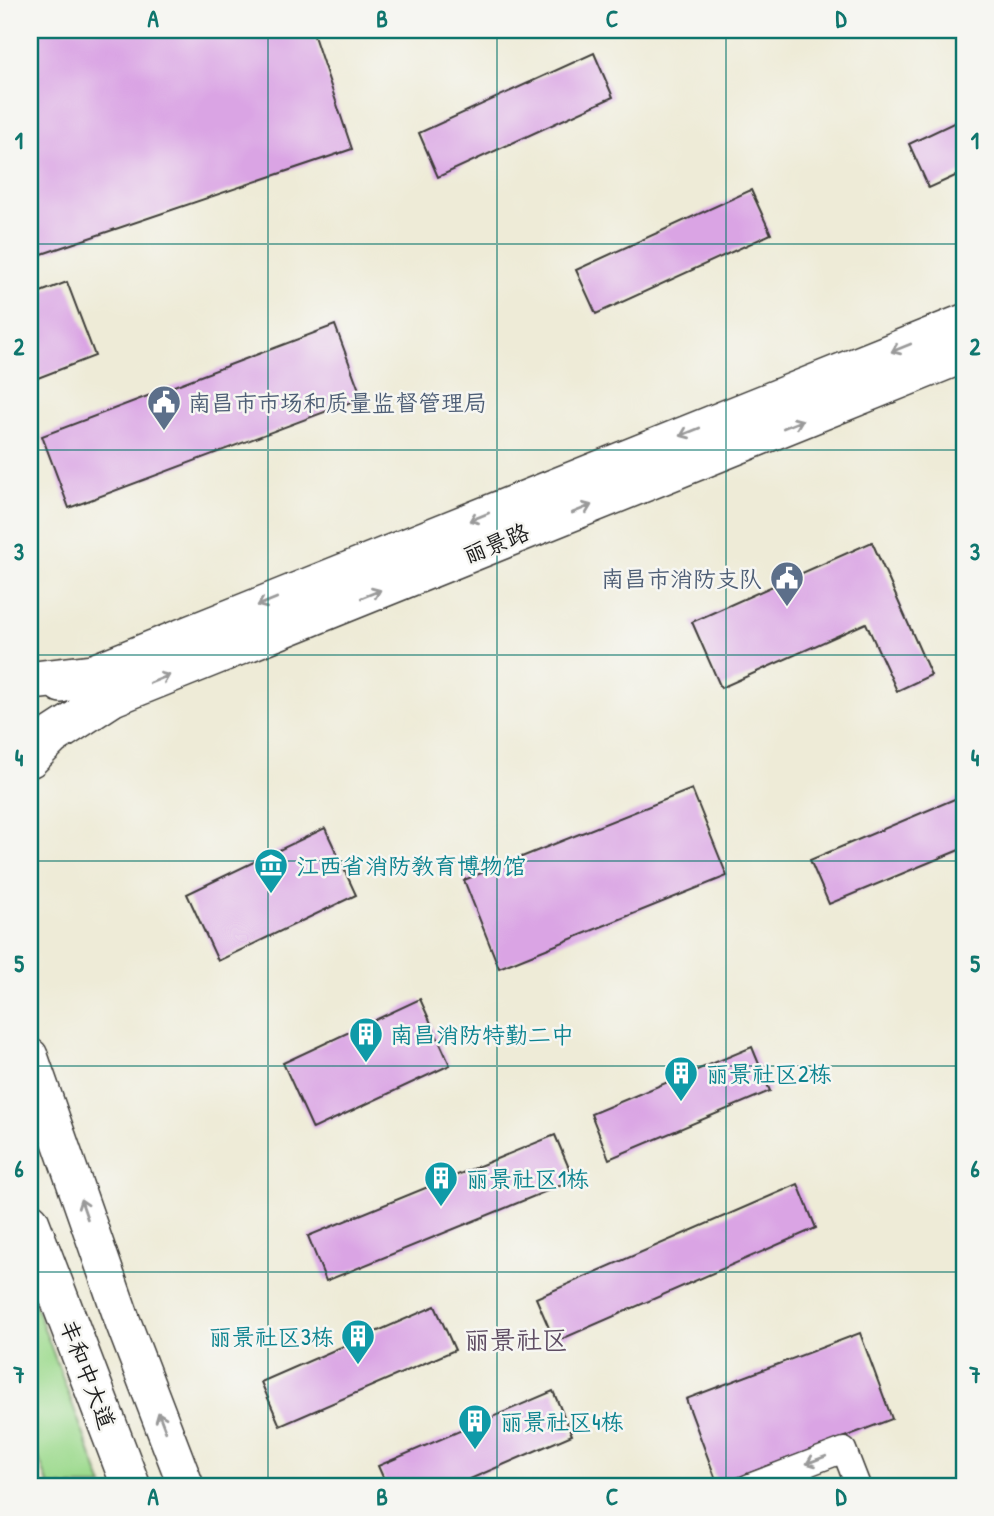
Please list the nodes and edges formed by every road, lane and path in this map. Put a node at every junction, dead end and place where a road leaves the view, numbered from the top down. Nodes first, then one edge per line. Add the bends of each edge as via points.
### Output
1 (964, 322) edge
2 (964, 355) edge
3 (30, 681) edge
4 (99, 686) junction
5 (30, 698) edge
6 (30, 735) edge
7 (30, 758) edge
8 (30, 1056) edge
9 (30, 1222) edge
10 (131, 1486) edge
11 (186, 1486) edge
12 (750, 1486) edge
13 (858, 1486) edge

1 -> 4 street, 丽景路
4 -> 2 street, 丽景路
3 - 4 main road
4 - 5 street, 丽景路
4 - 6 street, 丽景路
4 - 7 main road
11 -> 8 street
9 - 10 main road, 丰和中大道
13 -> 12 street via 844,1450

